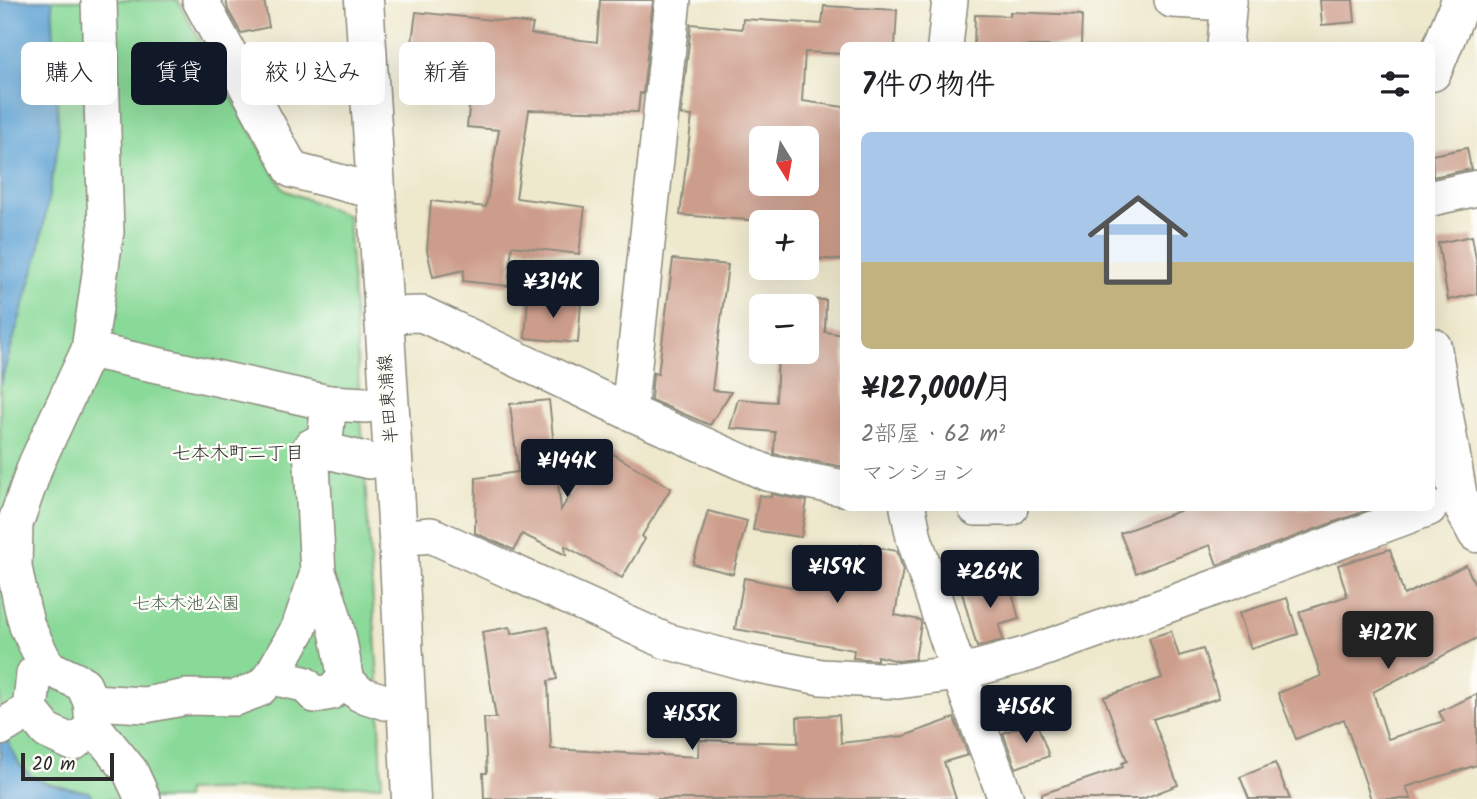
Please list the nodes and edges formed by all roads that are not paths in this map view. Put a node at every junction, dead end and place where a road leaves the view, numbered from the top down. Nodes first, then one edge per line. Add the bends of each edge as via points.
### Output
1 (200, 0) edge
2 (364, 0) edge
3 (674, 0) edge
4 (950, 0) edge
5 (1172, 0) edge
6 (1461, 0) edge
7 (102, 2) edge
8 (1229, 2) edge
9 (945, 42) edge
10 (1225, 42) edge
11 (1435, 65) edge
12 (1477, 188) edge
13 (374, 191) junction
14 (1435, 197) edge
15 (384, 316) junction
16 (89, 350) junction
17 (1435, 380) edge
18 (329, 403) junction
19 (366, 405) dead end
20 (629, 412) junction
21 (311, 447) junction
22 (369, 461) dead end
23 (840, 487) edge
24 (1449, 500) edge
25 (909, 511) edge
26 (1420, 511) edge
27 (1477, 533) edge
28 (398, 538) junction
29 (318, 573) junction
30 (47, 667) junction
31 (959, 673) junction
32 (271, 677) junction
33 (345, 679) junction
34 (385, 702) dead end
35 (11, 721) edge
36 (86, 724) junction
37 (144, 799) edge
38 (411, 799) edge
39 (1006, 799) edge

1 - 13 street via 292,170
2 - 13 main road, 半田東浦線
3 - 20 street
4 - 9 street
5 - 8 street
6 - 11 main road
7 - 16 street via 106,232
8 - 10 street
12 - 14 street
13 - 15 main road, 半田東浦線
15 - 20 street via 422,314
15 - 28 main road, 半田東浦線
16 - 18 street
16 - 30 street via 36,464 15,524 15,567 22,607
17 - 24 main road
18 - 19 street
18 - 21 street via 326,439
20 - 23 street via 768,472
21 - 22 street
21 - 29 street
24 - 27 main road
25 - 31 street
26 - 31 street via 1173,603
28 - 31 street via 431,535 666,642 748,663 821,677 898,681
28 - 38 main road, 半田東浦線
29 - 32 street via 299,628
29 - 33 street via 331,603
30 - 35 street via 34,674
30 - 36 street via 83,684
31 - 39 street
32 - 33 street via 304,684 315,695 331,692
32 - 36 street via 259,689 235,698 187,697
33 - 34 street via 360,694
35 - 36 street via 47,731
36 - 37 street via 130,771

